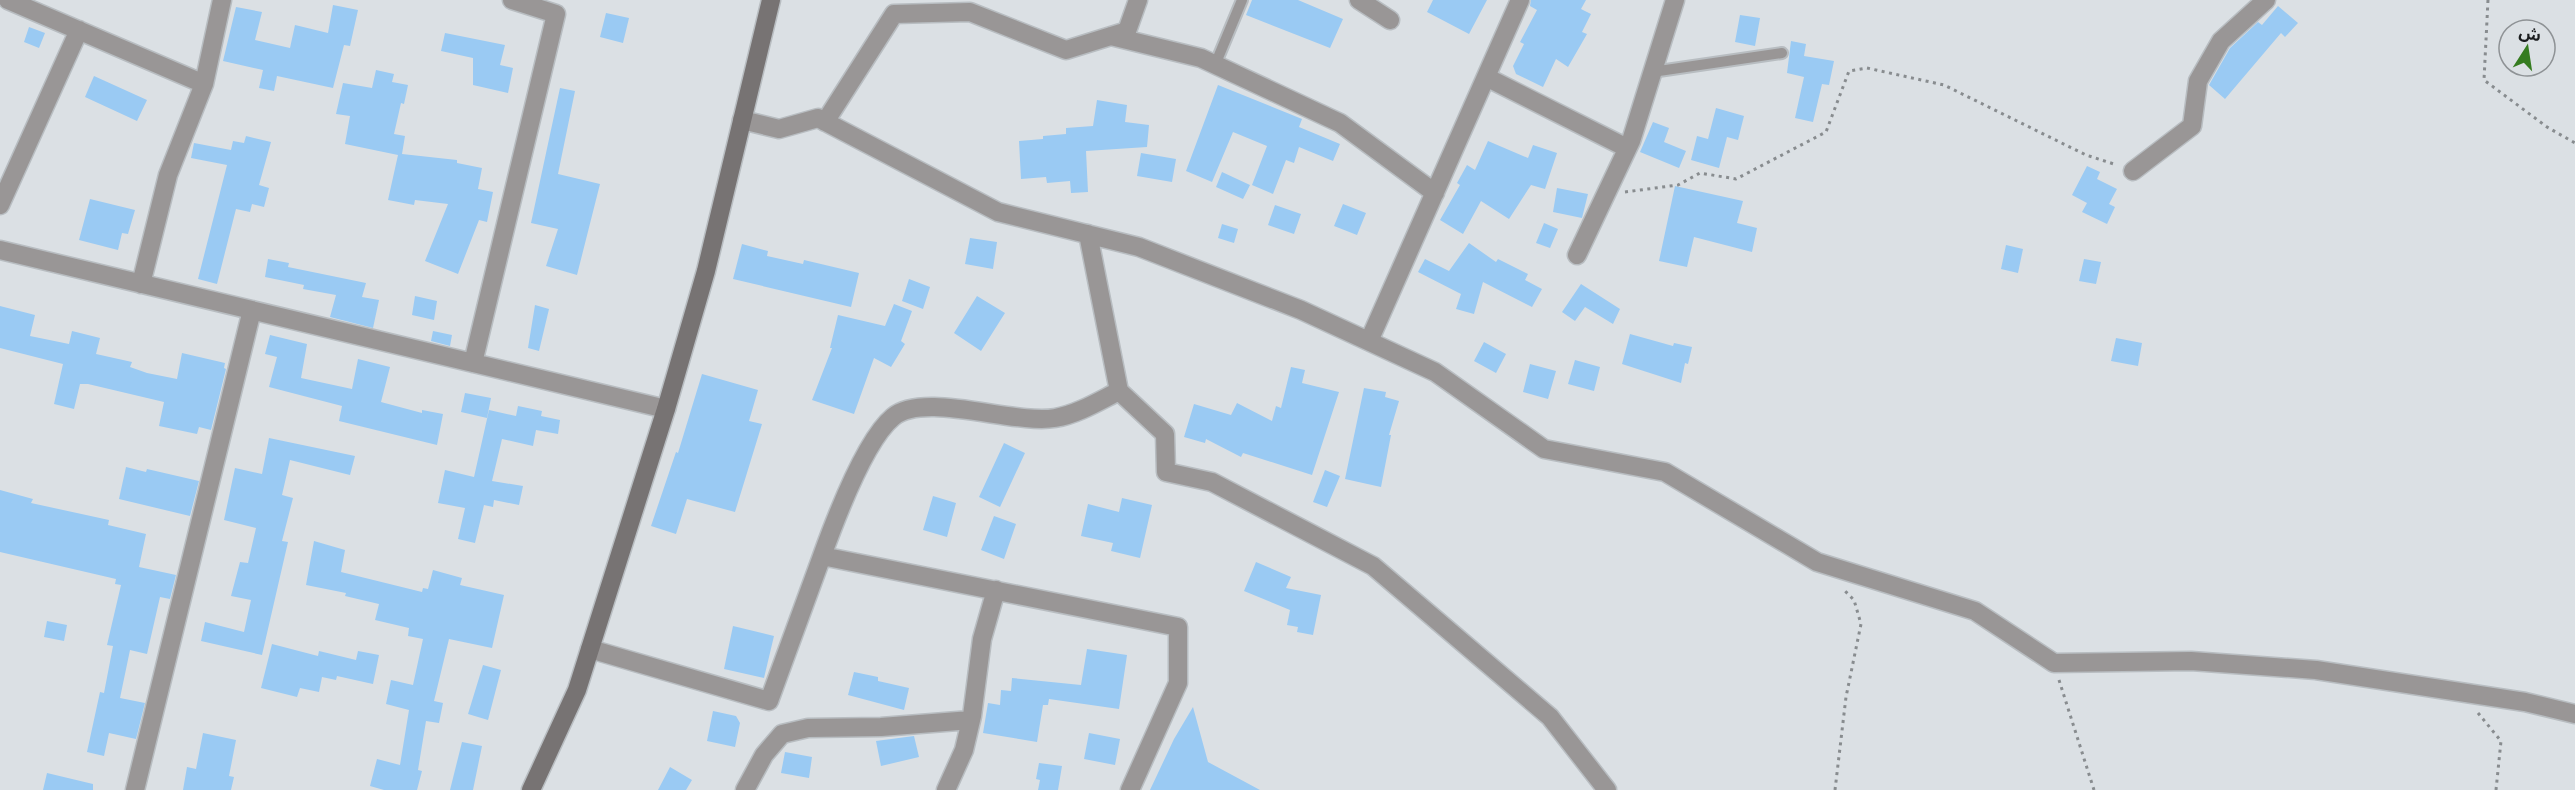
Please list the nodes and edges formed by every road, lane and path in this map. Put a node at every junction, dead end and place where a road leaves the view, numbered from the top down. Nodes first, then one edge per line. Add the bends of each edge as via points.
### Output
1 (8, 0) edge
2 (222, 0) edge
3 (512, 0) edge
4 (771, 0) edge
5 (1138, 0) edge
6 (1242, 0) edge
7 (1359, 0) edge
8 (1520, 0) edge
9 (1675, 0) edge
10 (2266, 0) edge
11 (2488, 0) edge
12 (558, 7) edge
13 (1390, 20) dead end
14 (79, 30) junction
15 (1111, 36) junction
16 (1782, 53) dead end
17 (1215, 65) junction
18 (1652, 72) junction
19 (1486, 77) junction
20 (204, 84) junction
21 (742, 120) junction
22 (825, 122) junction
23 (2575, 143) edge
24 (1627, 148) junction
25 (2133, 171) joint
26 (1435, 193) junction
27 (1606, 195) junction
28 (0, 205) edge
29 (1088, 234) junction
30 (0, 250) edge
31 (1577, 255) dead end
32 (141, 284) junction
33 (252, 310) junction
34 (1369, 341) junction
35 (473, 363) junction
36 (1119, 391) junction
37 (666, 409) junction
38 (822, 556) junction
39 (1839, 585) dead end
40 (996, 590) junction
41 (590, 649) junction
42 (2054, 663) junction
43 (2462, 693) junction
44 (2575, 714) edge
45 (971, 720) junction
46 (135, 790) edge
47 (531, 790) edge
48 (745, 790) edge
49 (946, 790) edge
50 (1130, 790) edge
51 (1607, 790) edge
52 (1835, 790) edge
53 (2094, 790) edge
54 (2496, 790) edge

1 - 14 street
2 - 20 street
3 - 12 street
4 - 21 street
5 - 15 street via 1127,31
6 - 17 lane
7 - 13 street
8 - 19 street
9 - 18 street
10 - 25 street via 2221,40 2198,81 2192,126
11 - 23 path via 2484,80
12 - 35 street
14 - 20 street
14 - 28 street
15 - 17 street
15 - 22 street via 1066,50 969,12 894,14
16 - 18 lane
17 - 26 street via 1340,123
18 - 24 street
19 - 24 street
19 - 26 street
20 - 32 street via 168,174
21 - 22 street via 778,129 818,118
21 - 37 street via 706,271
22 - 29 street via 998,212
24 - 27 street
25 - 27 path via 2086,155 1944,85 1868,68 1849,71 1826,132 1736,179 1700,173 1678,185
26 - 34 street
27 - 31 street
29 - 34 street via 1139,247
29 - 36 street
30 - 32 street
32 - 33 street
33 - 35 street
33 - 46 street
34 - 42 street via 1435,372 1544,449 1665,472 1817,562 1975,611
35 - 37 street
36 - 38 street via 1082,410 1055,418 920,407 894,416 878,435 843,500
36 - 51 street via 1165,434 1167,472 1212,482 1373,566 1550,717
37 - 41 street
38 - 40 street
38 - 41 street via 769,701
39 - 52 path via 1854,600 1861,624 1846,697
40 - 45 street via 982,639
40 - 50 street via 1178,627 1178,682
41 - 47 street via 577,690
42 - 43 street via 2191,661 2316,670
42 - 53 path
43 - 44 street
43 - 54 path via 2501,741
45 - 48 street via 808,728 782,734 764,755
45 - 49 street via 964,750

